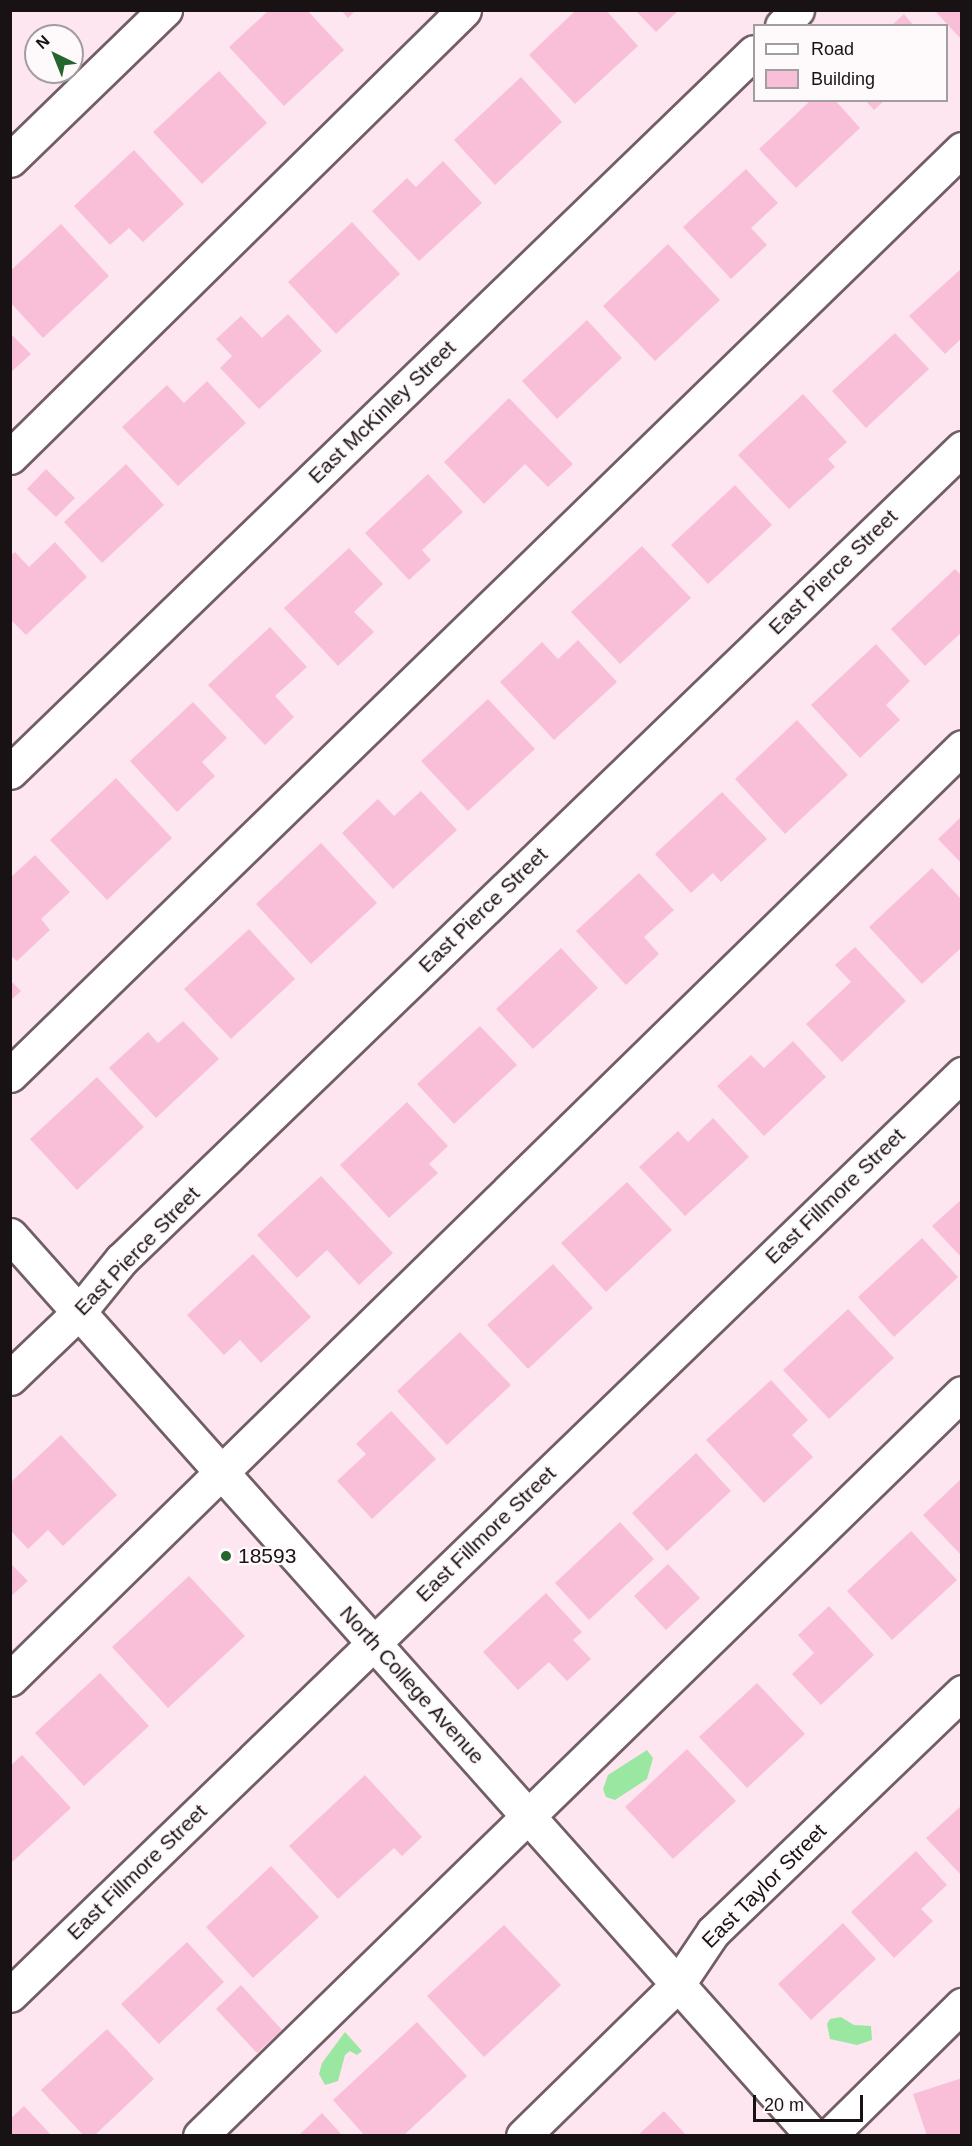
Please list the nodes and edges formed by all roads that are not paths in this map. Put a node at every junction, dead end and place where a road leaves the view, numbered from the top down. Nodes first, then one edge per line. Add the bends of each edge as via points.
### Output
1 (165, 10) edge
2 (464, 10) edge
3 (797, 10) edge
4 (784, 24) edge
5 (753, 53) edge
6 (962, 149) edge
7 (10, 160) edge
8 (962, 448) edge
9 (10, 457) edge
10 (962, 747) edge
11 (10, 772) edge
12 (962, 1074) edge
13 (10, 1075) edge
14 (10, 1235) edge
15 (79, 1312) junction
16 (10, 1378) edge
17 (962, 1393) edge
18 (224, 1474) junction
19 (374, 1642) junction
20 (10, 1679) edge
21 (962, 1692) edge
22 (529, 1816) junction
23 (678, 1984) junction
24 (10, 1995) edge
25 (962, 2005) edge
26 (200, 2136) edge
27 (523, 2136) edge
28 (813, 2136) edge
29 (829, 2136) edge

1 - 7 street
2 - 9 street
3 - 4 street
5 - 11 street, East McKinley Street
6 - 13 street
8 - 15 street, East Pierce Street via 130,1252
10 - 18 street
12 - 19 street, East Fillmore Street
14 - 15 street, North College Avenue
15 - 16 street, East Pierce Street
15 - 18 street, North College Avenue
17 - 22 street
18 - 19 street, North College Avenue
18 - 20 street
19 - 22 street, North College Avenue
19 - 24 street, East Fillmore Street
21 - 23 street, East Taylor Street via 713,1932
22 - 23 street, North College Avenue
22 - 26 street
23 - 27 street, East Taylor Street
23 - 28 street, North College Avenue
25 - 29 street

